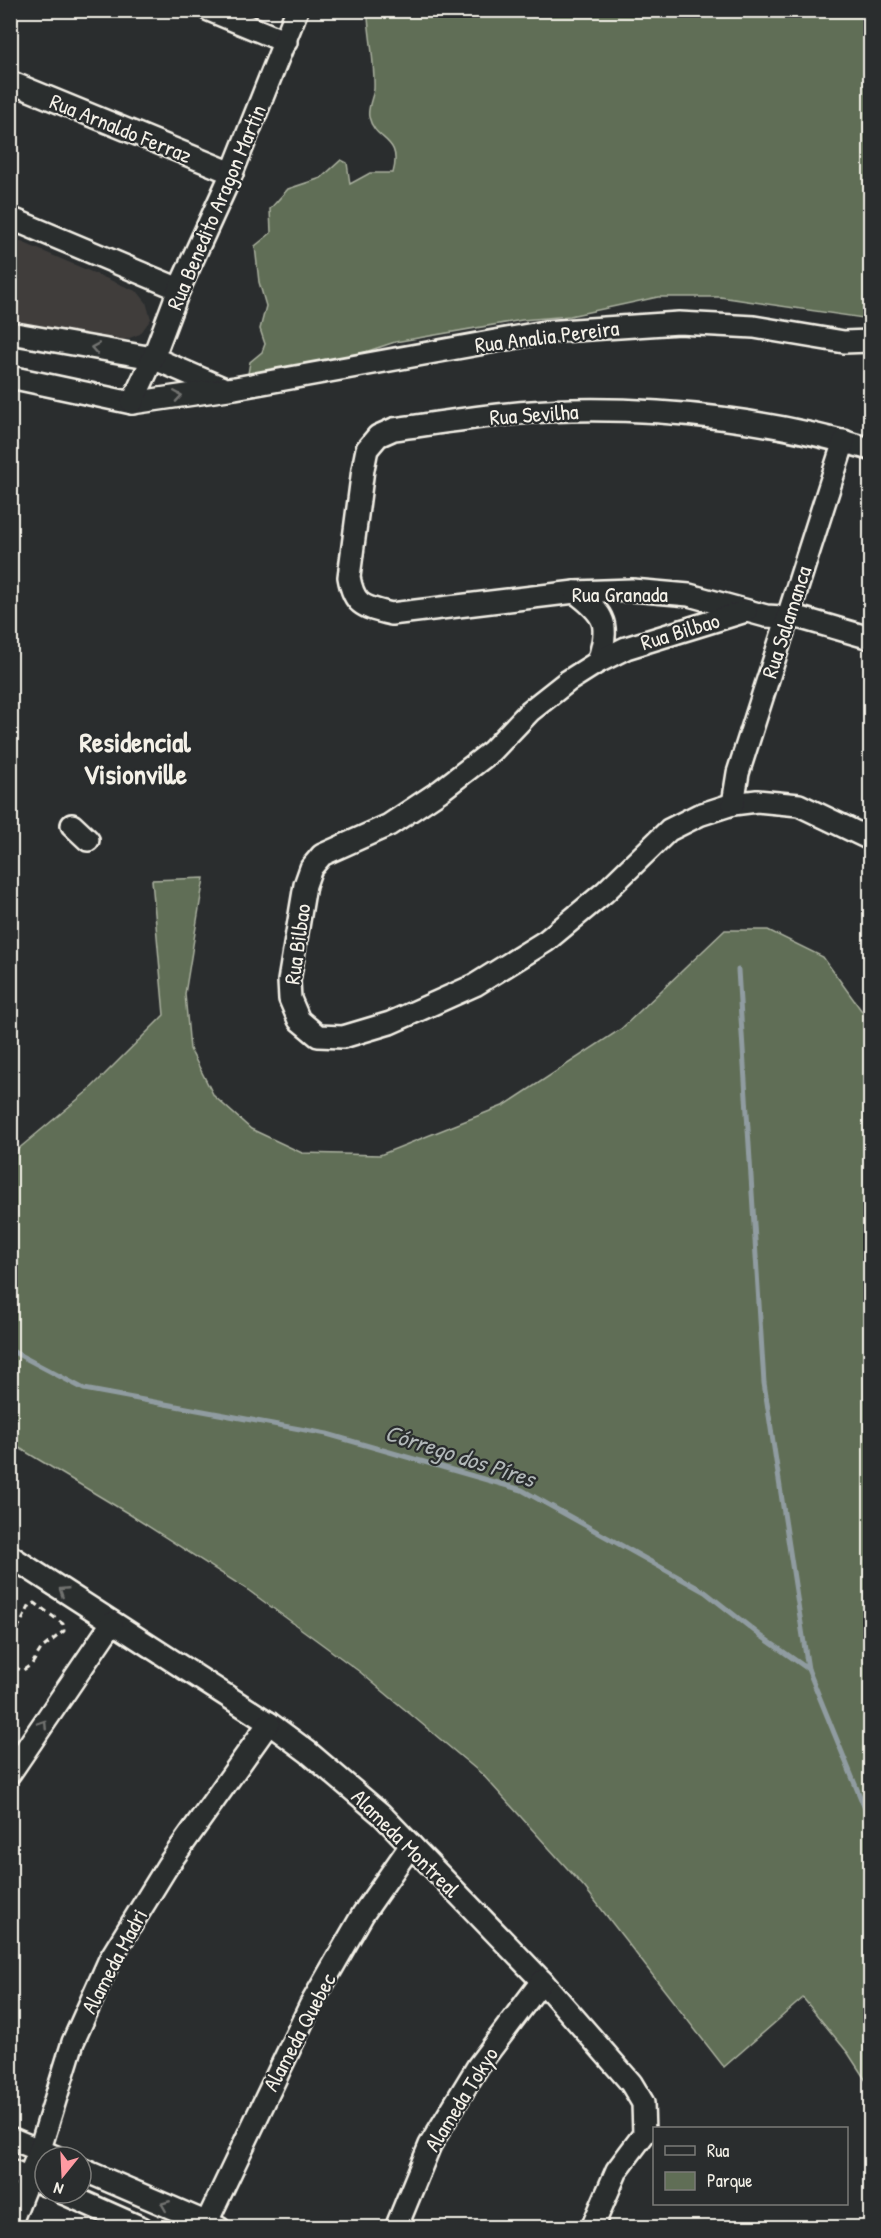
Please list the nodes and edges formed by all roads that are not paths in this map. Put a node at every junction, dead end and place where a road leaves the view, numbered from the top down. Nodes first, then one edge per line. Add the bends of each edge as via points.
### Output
1 (209, 10) edge
2 (297, 10) edge
3 (286, 42) junction
4 (10, 82) edge
5 (232, 173) junction
6 (10, 218) edge
7 (179, 289) junction
8 (10, 333) edge
9 (870, 341) edge
10 (153, 358) junction
11 (10, 377) edge
12 (225, 389) junction
13 (132, 403) junction
14 (844, 441) junction
15 (870, 449) edge
16 (575, 591) junction
17 (365, 607) joint
18 (746, 611) junction
19 (786, 618) junction
20 (870, 638) edge
21 (598, 662) junction
22 (733, 804) junction
23 (72, 825) dead end
24 (870, 839) edge
25 (88, 840) dead end
26 (10, 1556) edge
27 (112, 1623) junction
28 (269, 1723) junction
29 (10, 1773) edge
30 (411, 1845) junction
31 (542, 1981) junction
32 (10, 2138) edge
33 (50, 2145) edge
34 (33, 2147) edge
35 (10, 2170) edge
36 (93, 2174) edge
37 (33, 2180) edge
38 (33, 2188) edge
39 (90, 2205) edge
40 (10, 2225) edge
41 (209, 2226) edge
42 (141, 2228) edge
43 (396, 2228) edge
44 (592, 2228) edge

1 - 3 street
2 - 3 street, Rua Benedito Aragon Martin
3 - 5 street, Rua Benedito Aragon Martin
4 - 5 street, Rua Arnaldo Ferraz
5 - 7 street, Rua Benedito Aragon Martin
6 - 7 street
7 - 10 street, Rua Benedito Aragon Martin
10 -> 8 street
9 - 12 street, Rua Analia Pereira via 844,342 754,327 679,323 545,332
10 - 12 street
10 - 13 street, Rua Benedito Aragon Martin
11 - 13 street
13 -> 12 street, Rua Analia Pereira
14 - 15 street, Rua Sevilha
14 - 17 street, Rua Sevilha via 756,424 649,411 508,414 394,429 378,436 367,449 363,469 349,577 352,594
14 - 19 street, Rua Salamanca
16 - 17 street, Rua Granada via 391,614
16 - 18 street, Rua Granada via 689,595
16 - 21 street via 597,608 603,623 605,639
18 - 19 street, Rua Granada
18 - 21 street, Rua Bilbao via 626,648
19 - 20 street, Rua Granada via 801,618
19 - 22 street, Rua Salamanca via 735,783
21 - 22 street, Rua Bilbao via 530,711 492,751 440,791 389,825 322,855 311,868 289,981 290,999 298,1020 318,1036 343,1038 390,1023 475,985 546,941 605,892 669,830
22 - 24 street, Rua Bilbao via 758,801 799,805
23 - 25 street
27 -> 26 street, Alameda Montreal
27 - 28 street, Alameda Montreal
29 -> 27 street
28 - 30 street, Alameda Montreal via 372,1806
28 - 33 street, Alameda Madri via 168,1865 110,1959 73,2042
30 - 31 street, Alameda Montreal
30 - 41 street, Alameda Quebec via 363,1914 310,2006
31 - 43 street, Alameda Tokyo via 478,2066 430,2145
31 - 44 street, Alameda Montreal via 631,2083 643,2103 644,2134 617,2170
32 - 34 street
35 - 37 street
41 -> 36 street
38 - 40 street, Alameda Madri
39 - 42 street

